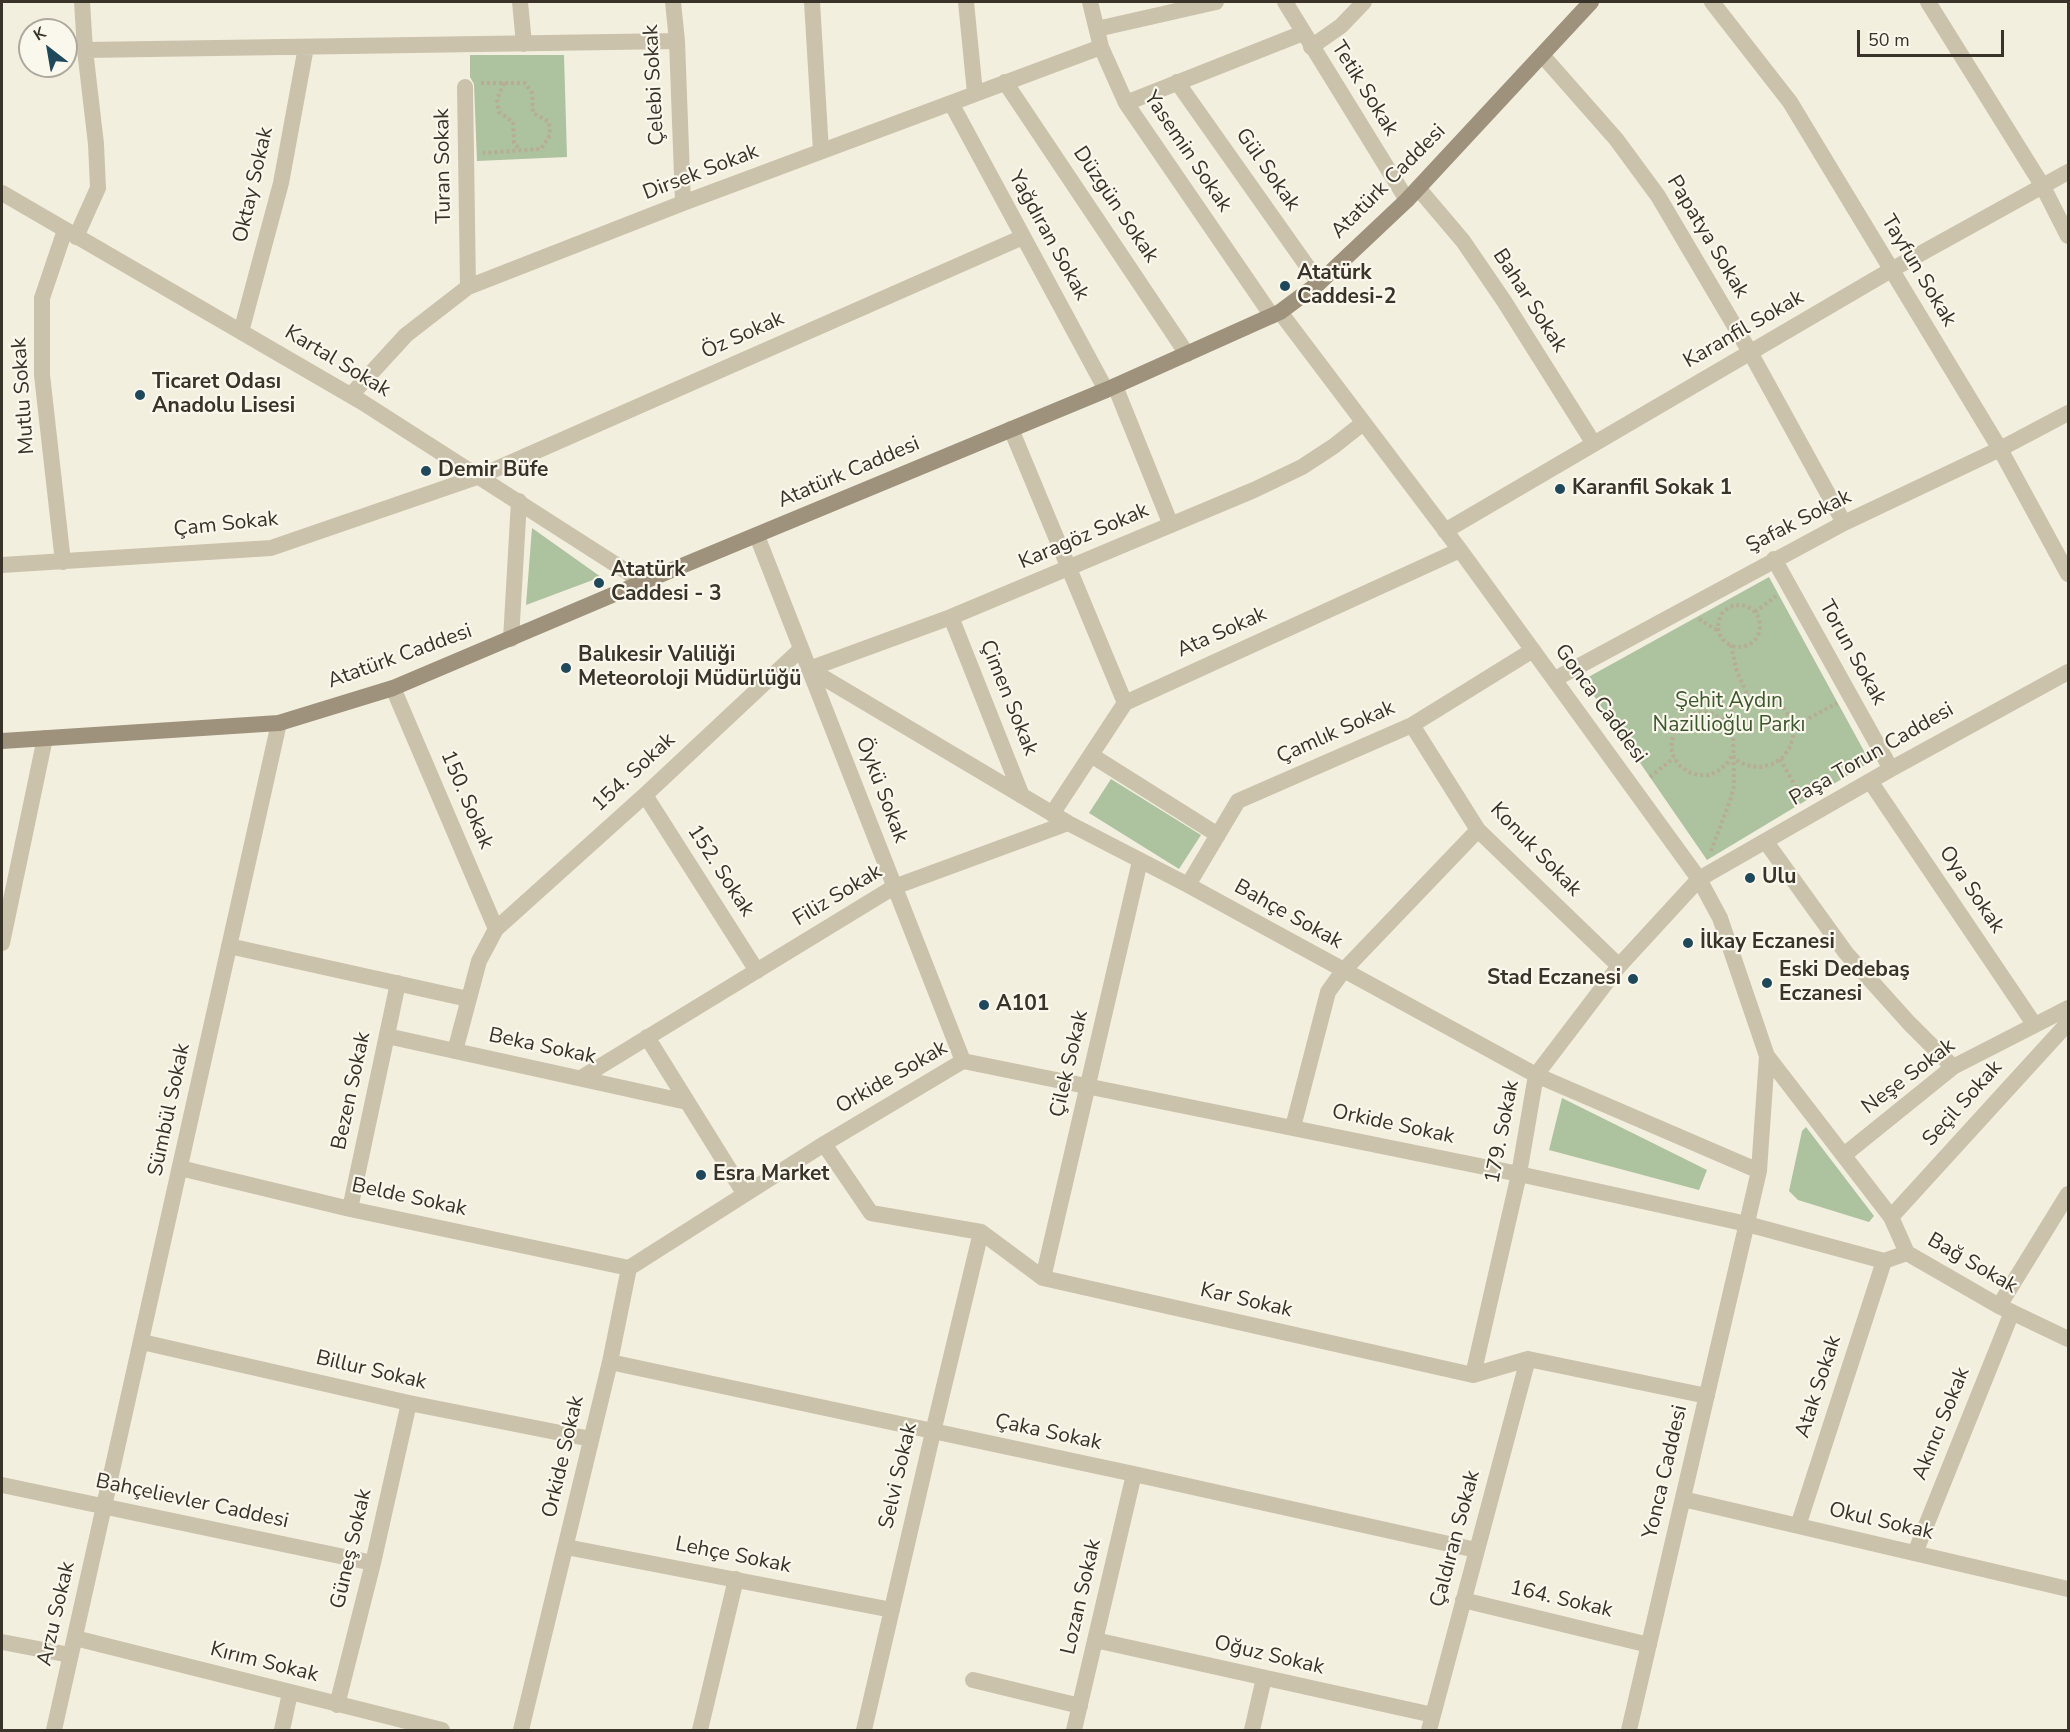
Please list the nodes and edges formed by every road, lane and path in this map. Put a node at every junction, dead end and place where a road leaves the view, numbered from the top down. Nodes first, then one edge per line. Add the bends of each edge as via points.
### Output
1 (82, 2) edge
2 (520, 2) edge
3 (673, 2) edge
4 (812, 2) edge
5 (966, 2) edge
6 (1090, 2) edge
7 (1216, 2) edge
8 (1285, 2) edge
9 (1364, 2) edge
10 (1591, 2) edge
11 (1712, 2) edge
12 (1932, 3) edge
13 (1097, 29) junction
14 (1307, 40) junction
15 (677, 41) junction
16 (524, 44) junction
17 (1101, 47) junction
18 (306, 48) junction
19 (85, 50) junction
20 (1542, 55) junction
21 (1005, 82) junction
22 (1177, 82) junction
23 (504, 83) junction
24 (470, 85) joint
25 (975, 93) junction
26 (951, 103) junction
27 (1126, 103) junction
28 (520, 150) junction
29 (821, 151) junction
30 (466, 153) junction
31 (2068, 172) edge
32 (2042, 185) junction
33 (2, 193) edge
34 (1412, 194) junction
35 (683, 203) junction
36 (71, 234) junction
37 (2068, 236) edge
38 (1023, 237) junction
39 (1891, 270) junction
40 (1319, 283) junction
41 (468, 287) junction
42 (1276, 314) junction
43 (241, 332) junction
44 (1750, 352) junction
45 (1187, 354) junction
46 (1111, 388) junction
47 (351, 395) junction
48 (2068, 413) edge
49 (1364, 423) junction
50 (1011, 429) junction
51 (1594, 444) junction
52 (2000, 449) junction
53 (480, 476) junction
54 (519, 501) junction
55 (1844, 523) junction
56 (1171, 525) junction
57 (1445, 531) junction
58 (757, 536) junction
59 (1460, 550) junction
60 (1774, 559) junction
61 (63, 562) junction
62 (2, 565) edge
63 (1069, 568) junction
64 (2068, 574) edge
65 (643, 582) junction
66 (1789, 586) junction
67 (1755, 612) junction
68 (951, 617) junction
69 (511, 639) junction
70 (1731, 645) junction
71 (801, 649) junction
72 (1533, 650) junction
73 (809, 669) junction
74 (2068, 672) edge
75 (1555, 679) junction
76 (393, 688) junction
77 (1749, 698) junction
78 (1125, 702) junction
79 (1838, 703) dead end
80 (1724, 721) junction
81 (279, 723) junction
82 (1412, 725) junction
83 (1793, 727) junction
84 (45, 738) junction
85 (2, 741) edge
86 (1091, 755) junction
87 (1732, 755) junction
88 (1674, 758) junction
89 (1780, 759) junction
90 (1891, 769) junction
91 (1650, 777) dead end
92 (1870, 781) junction
93 (645, 795) junction
94 (1022, 796) junction
95 (1804, 802) dead end
96 (1052, 814) junction
97 (1068, 823) junction
98 (1478, 830) junction
99 (1218, 835) junction
100 (1766, 842) junction
101 (1707, 860) dead end
102 (1140, 861) junction
103 (1699, 879) junction
104 (1188, 885) junction
105 (894, 887) junction
106 (496, 929) junction
107 (2, 943) edge
108 (229, 946) junction
109 (1619, 966) junction
110 (757, 971) junction
111 (1343, 971) junction
112 (398, 982) junction
113 (468, 999) junction
114 (2068, 1008) edge
115 (2068, 1023) edge
116 (2034, 1024) junction
117 (387, 1036) junction
118 (646, 1037) junction
119 (455, 1051) junction
120 (1767, 1056) junction
121 (963, 1061) junction
122 (1953, 1067) junction
123 (1536, 1075) junction
124 (581, 1078) junction
125 (1088, 1085) junction
126 (687, 1102) junction
127 (1293, 1127) junction
128 (824, 1144) junction
129 (1844, 1155) junction
130 (180, 1168) junction
131 (1759, 1171) junction
132 (1519, 1174) junction
133 (744, 1193) junction
134 (2068, 1194) edge
135 (350, 1209) junction
136 (1892, 1217) junction
137 (1747, 1224) junction
138 (981, 1232) junction
139 (1907, 1253) junction
140 (1884, 1261) junction
141 (630, 1268) junction
142 (1043, 1278) junction
143 (2005, 1309) junction
144 (2068, 1339) edge
145 (142, 1341) junction
146 (1528, 1359) junction
147 (610, 1362) junction
148 (1473, 1375) junction
149 (1707, 1396) junction
150 (409, 1403) junction
151 (933, 1432) junction
152 (591, 1439) junction
153 (1134, 1474) junction
154 (2, 1485) edge
155 (1683, 1499) junction
156 (105, 1507) junction
157 (1798, 1526) junction
158 (566, 1547) junction
159 (1476, 1550) junction
160 (1915, 1553) junction
161 (373, 1563) junction
162 (736, 1579) junction
163 (2068, 1589) edge
164 (1462, 1600) junction
165 (892, 1610) junction
166 (1095, 1640) junction
167 (2, 1642) edge
168 (1649, 1645) junction
169 (73, 1647) junction
170 (1264, 1678) junction
171 (973, 1680) dead end
172 (290, 1693) junction
173 (337, 1705) junction
174 (1080, 1706) junction
175 (1431, 1723) edge
176 (54, 1731) edge
177 (282, 1731) edge
178 (442, 1731) edge
179 (521, 1731) edge
180 (700, 1731) edge
181 (864, 1731) edge
182 (1074, 1731) edge
183 (1252, 1731) edge
184 (1629, 1731) edge

1 - 19 street, Mutlu Sokak
2 - 16 street
3 - 15 street, Çelebi Sokak
4 - 29 street
5 - 25 street
6 - 13 street, Yasemin Sokak
7 - 13 street
8 - 14 street, Tetik Sokak
9 - 14 street via 1341,26
10 - 20 main road, Atatürk Caddesi
11 - 39 street, Tayfun Sokak via 1790,102
12 - 32 street
13 - 17 street, Yasemin Sokak
14 - 22 street
14 - 34 street, Tetik Sokak
15 - 16 street
15 - 35 street, Çelebi Sokak
16 - 18 street
17 - 21 street, Dirsek Sokak
17 - 27 street, Yasemin Sokak
18 - 19 street
18 - 43 street, Oktay Sokak via 281,183
19 - 36 street, Mutlu Sokak via 98,188
20 - 34 main road, Atatürk Caddesi
20 - 44 street, Papatya Sokak via 1616,139 1658,196
21 - 25 street, Dirsek Sokak
21 - 45 street, Düzgün Sokak
22 - 27 street
22 - 40 street, Gül Sokak
23 - 24 path
23 - 28 path via 497,99 499,112 513,122 514,143
23 - 28 path via 525,83 532,93 533,113 549,122 550,135 541,149
24 - 30 street, Turan Sokak
25 - 26 street, Dirsek Sokak
26 - 29 street, Dirsek Sokak
26 - 38 street, Yağdıran Sokak
27 - 42 street, Yasemin Sokak
28 - 30 path
29 - 35 street, Dirsek Sokak
30 - 41 street, Turan Sokak
31 - 32 street, Karanfil Sokak
32 - 37 street
32 - 39 street, Karanfil Sokak
33 - 36 street, Kartal Sokak
34 - 40 main road, Atatürk Caddesi
34 - 51 street, Bahar Sokak via 1463,241
35 - 41 street, Dirsek Sokak
36 - 43 street, Kartal Sokak
36 - 61 street, Mutlu Sokak via 42,298 42,375
38 - 46 street, Yağdıran Sokak
38 - 53 street, Öz Sokak
39 - 44 street, Karanfil Sokak
39 - 52 street, Tayfun Sokak
40 - 42 main road, Atatürk Caddesi
41 - 47 street, Dirsek Sokak via 406,335
42 - 45 main road, Atatürk Caddesi
42 - 49 street, Gonca Caddesi
43 - 47 street, Kartal Sokak
44 - 51 street, Karanfil Sokak
44 - 55 street, Papatya Sokak
45 - 46 main road, Atatürk Caddesi
46 - 50 main road, Atatürk Caddesi
46 - 56 street, Yağdıran Sokak
47 - 53 street, Kartal Sokak
48 - 52 street, Şafak Sokak
49 - 56 street, Karagöz Sokak via 1302,467
49 - 57 street, Gonca Caddesi
50 - 58 main road, Atatürk Caddesi
50 - 63 street
51 - 57 street, Karanfil Sokak
52 - 55 street, Şafak Sokak
52 - 64 street, Tayfun Sokak
53 - 54 street, Kartal Sokak
53 - 61 street, Çam Sokak via 271,548
54 - 65 street, Kartal Sokak
54 - 69 street
55 - 60 street, Şafak Sokak
56 - 63 street, Karagöz Sokak
57 - 59 street, Gonca Caddesi
58 - 65 main road, Atatürk Caddesi
58 - 71 street, Öykü Sokak
59 - 72 street, Gonca Caddesi
59 - 78 street, Ata Sokak
60 - 66 street, Torun Sokak
60 - 75 street, Şafak Sokak
61 - 62 street, Çam Sokak
63 - 68 street, Karagöz Sokak
63 - 78 street
65 - 69 main road, Atatürk Caddesi
66 - 67 path
66 - 90 street, Torun Sokak
67 - 70 path via 1760,625 1755,639 1744,646
67 - 70 path via 1742,605 1723,612 1718,631
68 - 73 street, Karagöz Sokak
68 - 94 street, Çimen Sokak
69 - 76 main road, Atatürk Caddesi
70 - 77 path via 1737,672
71 - 73 street, Öykü Sokak
71 - 93 street, 154. Sokak
72 - 75 street, Gonca Caddesi
72 - 82 street, Çamlık Sokak
73 - 94 street, Bahçe Sokak
73 - 105 street, Öykü Sokak
74 - 90 street, Paşa Torun Caddesi
75 - 103 street, Gonca Caddesi
76 - 81 main road, Atatürk Caddesi
76 - 106 street, 150. Sokak
77 - 80 path via 1738,703
77 - 83 path via 1761,697 1782,706
78 - 86 street
79 - 83 path
80 - 87 path via 1733,734
80 - 88 path via 1710,712 1699,712 1680,721 1671,738
81 - 84 main road, Atatürk Caddesi
81 - 108 street, Sümbül Sokak
82 - 98 street, Konuk Sokak
82 - 99 street, Çamlık Sokak via 1238,801
83 - 89 path via 1789,749
84 - 85 main road, Atatürk Caddesi
84 - 107 street
86 - 96 street
86 - 99 street
87 - 88 path via 1727,764 1709,775 1689,772
87 - 89 path via 1739,762 1761,767
87 - 101 path via 1730,801
88 - 91 path
89 - 95 path
90 - 92 street, Paşa Torun Caddesi
92 - 100 street, Paşa Torun Caddesi
92 - 116 street, Oya Sokak
93 - 106 street, 154. Sokak
93 - 110 street, 152. Sokak
94 - 96 street, Bahçe Sokak
96 - 97 street, Bahçe Sokak
97 - 102 street, Bahçe Sokak
97 - 105 street, Filiz Sokak
98 - 109 street, Konuk Sokak
98 - 111 street
99 - 104 street, Çamlık Sokak
100 - 103 street, Paşa Torun Caddesi
100 - 122 street via 1846,953
102 - 104 street, Bahçe Sokak
102 - 125 street, Çilek Sokak
103 - 109 street, 179. Sokak
103 - 120 street, Gonca Caddesi via 1720,918
104 - 111 street, Bahçe Sokak
105 - 110 street, Filiz Sokak
105 - 121 street, Öykü Sokak
106 - 113 street via 479,961
108 - 112 street
108 - 130 street, Sümbül Sokak
109 - 123 street, 179. Sokak
110 - 118 street, Filiz Sokak
111 - 123 street, Bahçe Sokak
111 - 127 street via 1328,992
112 - 113 street
112 - 117 street, Bezen Sokak
113 - 119 street
114 - 116 street, Neşe Sokak
115 - 136 street, Seçil Sokak
116 - 122 street, Neşe Sokak
117 - 119 street, Beka Sokak
117 - 135 street, Bezen Sokak
118 - 124 street, Filiz Sokak
118 - 126 street
119 - 124 street, Beka Sokak
120 - 129 street
120 - 131 street, Gonca Caddesi
121 - 125 street, Orkide Sokak
121 - 128 street, Orkide Sokak
122 - 129 street, Neşe Sokak
123 - 131 street, Bahçe Sokak
123 - 132 street, 179. Sokak
124 - 126 street, Beka Sokak
125 - 127 street, Orkide Sokak
125 - 142 street, Çilek Sokak
126 - 133 street
127 - 132 street, Orkide Sokak
128 - 133 street, Orkide Sokak
128 - 138 street, Kar Sokak via 871,1213
129 - 136 street
130 - 135 street, Belde Sokak
130 - 145 street, Sümbül Sokak
131 - 137 street, Yonca Caddesi
132 - 137 street, Orkide Sokak
132 - 148 street, 179. Sokak
133 - 141 street, Orkide Sokak
134 - 143 street, Akıncı Sokak
135 - 141 street, Belde Sokak
136 - 139 street
137 - 140 street
137 - 149 street, Yonca Caddesi
138 - 142 street, Kar Sokak
138 - 151 street, Selvi Sokak
139 - 140 street, Bağ Sokak
139 - 143 street, Bağ Sokak
140 - 157 street, Atak Sokak
141 - 147 street, Orkide Sokak
142 - 148 street, Kar Sokak
143 - 144 street, Bağ Sokak
143 - 160 street, Akıncı Sokak
145 - 150 street, Billur Sokak
145 - 156 street, Sümbül Sokak
146 - 148 street, Kar Sokak
146 - 149 street, Kar Sokak
146 - 159 street, Çaldıran Sokak
147 - 151 street, Çaka Sokak
147 - 152 street, Orkide Sokak
149 - 155 street, Yonca Caddesi
150 - 152 street, Billur Sokak
150 - 161 street, Güneş Sokak
151 - 153 street, Çaka Sokak
151 - 165 street, Selvi Sokak
152 - 158 street, Orkide Sokak
153 - 159 street, Çaka Sokak
153 - 166 street, Lozan Sokak
154 - 156 street, Bahçelievler Caddesi
155 - 157 street, Okul Sokak
155 - 168 street, Yonca Caddesi
156 - 161 street, Bahçelievler Caddesi
156 - 169 street, Arzu Sokak
157 - 160 street, Okul Sokak
158 - 162 street, Lehçe Sokak
158 - 179 street, Orkide Sokak
159 - 164 street, Çaldıran Sokak
160 - 163 street, Okul Sokak
161 - 173 street, Güneş Sokak
162 - 165 street, Lehçe Sokak
162 - 180 street
164 - 168 street, 164. Sokak
164 - 175 street, Çaldıran Sokak
165 - 181 street, Selvi Sokak
166 - 170 street, Oğuz Sokak
166 - 174 street, Lozan Sokak
167 - 169 street, Kırım Sokak
168 - 184 street, Yonca Caddesi
169 - 172 street, Kırım Sokak
169 - 176 street, Arzu Sokak
170 - 175 street, Oğuz Sokak
170 - 183 street
171 - 174 street
172 - 173 street, Kırım Sokak
172 - 177 street
173 - 178 street, Kırım Sokak
174 - 182 street, Lozan Sokak

